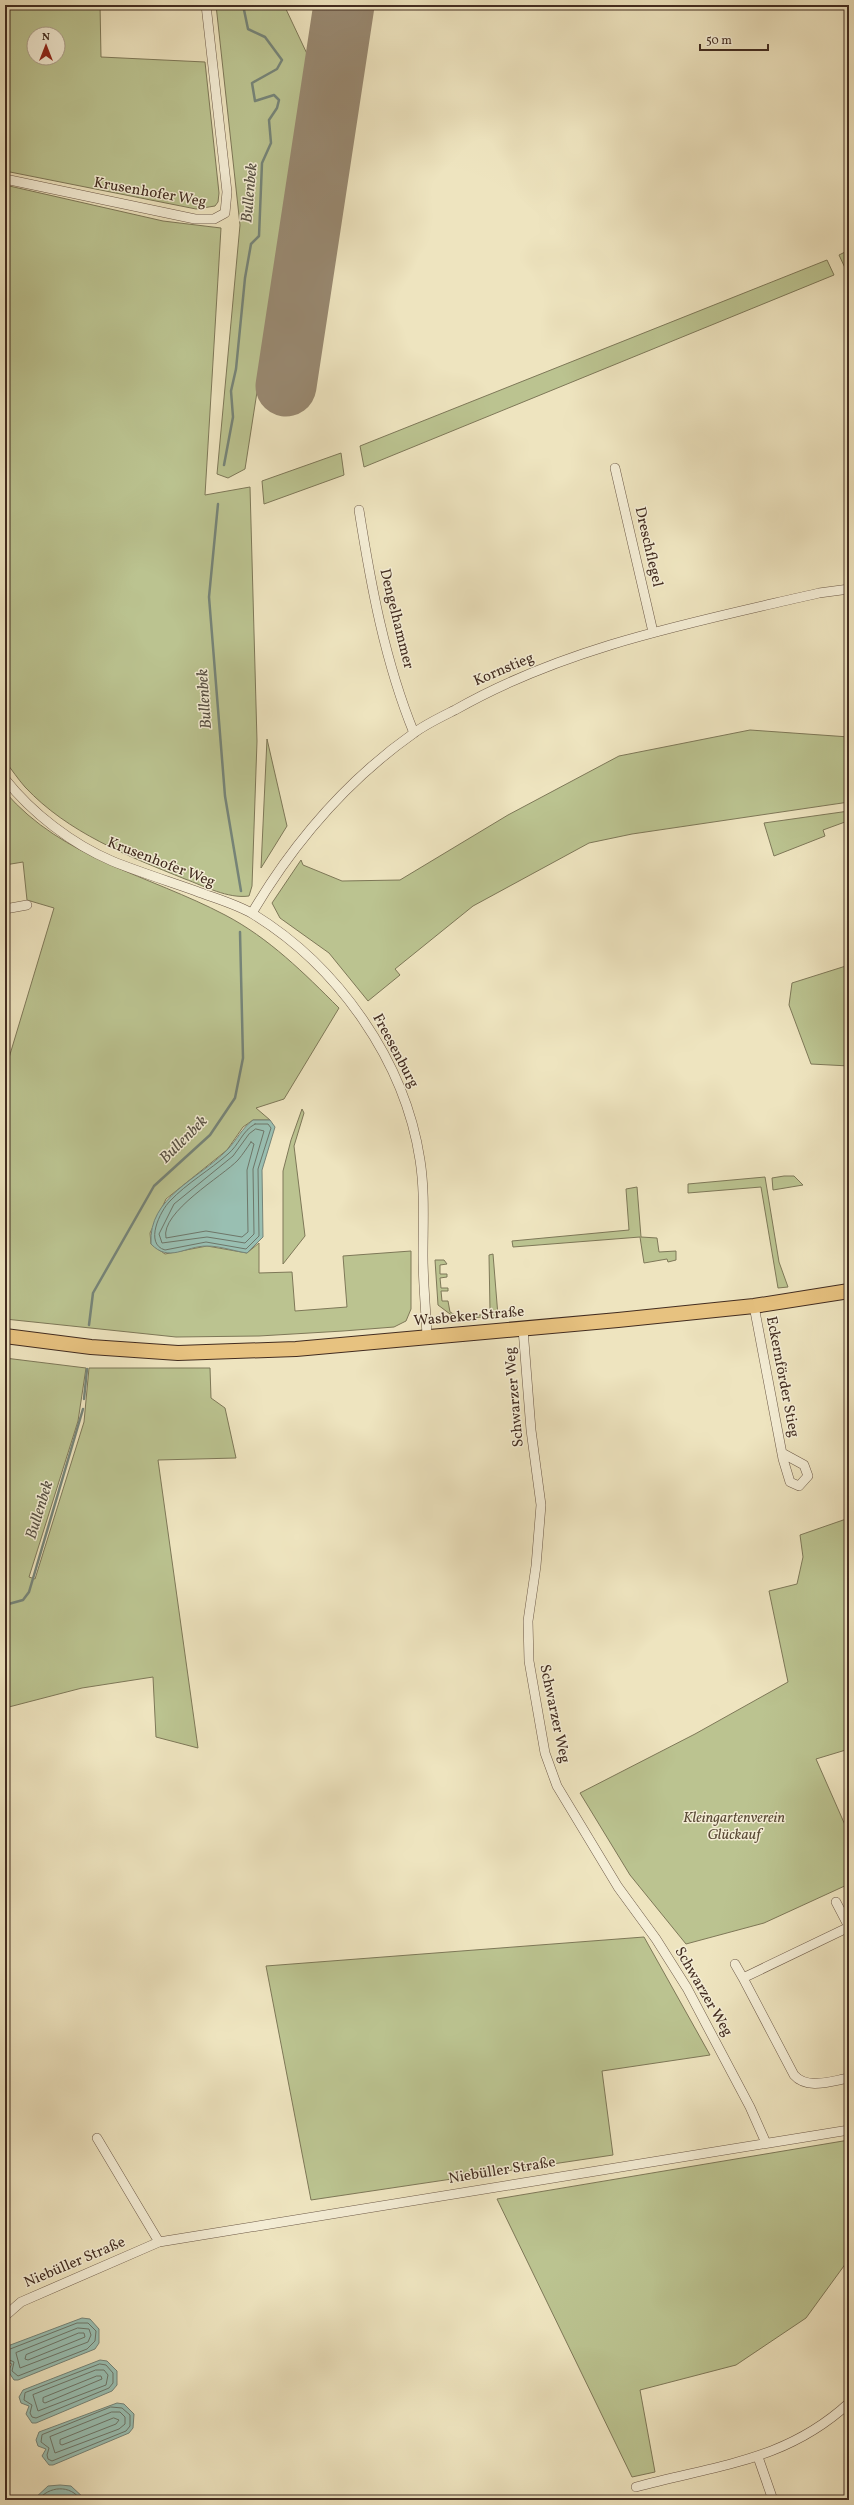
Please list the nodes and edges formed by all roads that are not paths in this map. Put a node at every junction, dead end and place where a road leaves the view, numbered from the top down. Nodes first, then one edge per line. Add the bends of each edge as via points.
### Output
1 (206, 5) edge
2 (5, 179) edge
3 (615, 468) dead end
4 (359, 510) dead end
5 (849, 589) edge
6 (653, 632) junction
7 (414, 733) junction
8 (5, 779) edge
9 (27, 905) dead end
10 (236, 906) joint
11 (5, 909) edge
12 (252, 913) junction
13 (849, 1291) edge
14 (754, 1306) junction
15 (523, 1329) junction
16 (5, 1336) edge
17 (427, 1337) junction
18 (782, 1453) dead end
19 (836, 1902) dead end
20 (849, 1927) edge
21 (735, 1964) dead end
22 (743, 1978) junction
23 (849, 2078) edge
24 (849, 2130) edge
25 (97, 2138) dead end
26 (766, 2143) junction
27 (159, 2242) junction
28 (5, 2316) edge
29 (849, 2403) edge
30 (758, 2457) junction
31 (636, 2487) dead end
32 (773, 2500) edge

1 - 2 street, Krusenhofer Weg via 227,192 224,213 214,219 195,219
3 - 6 street, Dreschflegel
4 - 7 street, Dengelhammer via 369,577 383,638
5 - 6 street, Kornstieg via 819,593
6 - 7 street, Kornstieg via 526,675 476,698
7 - 12 street, Kornstieg via 332,802 294,847
8 - 10 street, Krusenhofer Weg via 34,810 68,837 110,860
9 - 11 street
10 - 12 street, Freesenburg
12 - 17 street, Freesenburg via 286,937 313,962 354,1008 377,1041 397,1078 410,1113 425,1201 423,1256
13 - 14 main road, Wasbeker Straße
14 - 15 main road, Wasbeker Straße
14 - 18 street, Eckernförder Stieg
15 - 17 main road, Wasbeker Straße
15 - 26 street, Schwarzer Weg via 531,1430 541,1505 528,1621 528,1661 545,1753 556,1786 618,1887 656,1939 687,1988 750,2107
16 - 17 main road, Wasbeker Straße via 91,1347 194,1352 296,1349
19 - 20 street
20 - 22 street
21 - 22 street
22 - 23 street via 790,2069 799,2081 809,2084
24 - 26 street, Niebüller Straße
25 - 27 street
26 - 27 street, Niebüller Straße
27 - 28 street, Niebüller Straße via 21,2302
29 - 30 street via 812,2430
30 - 31 street
30 - 32 street

